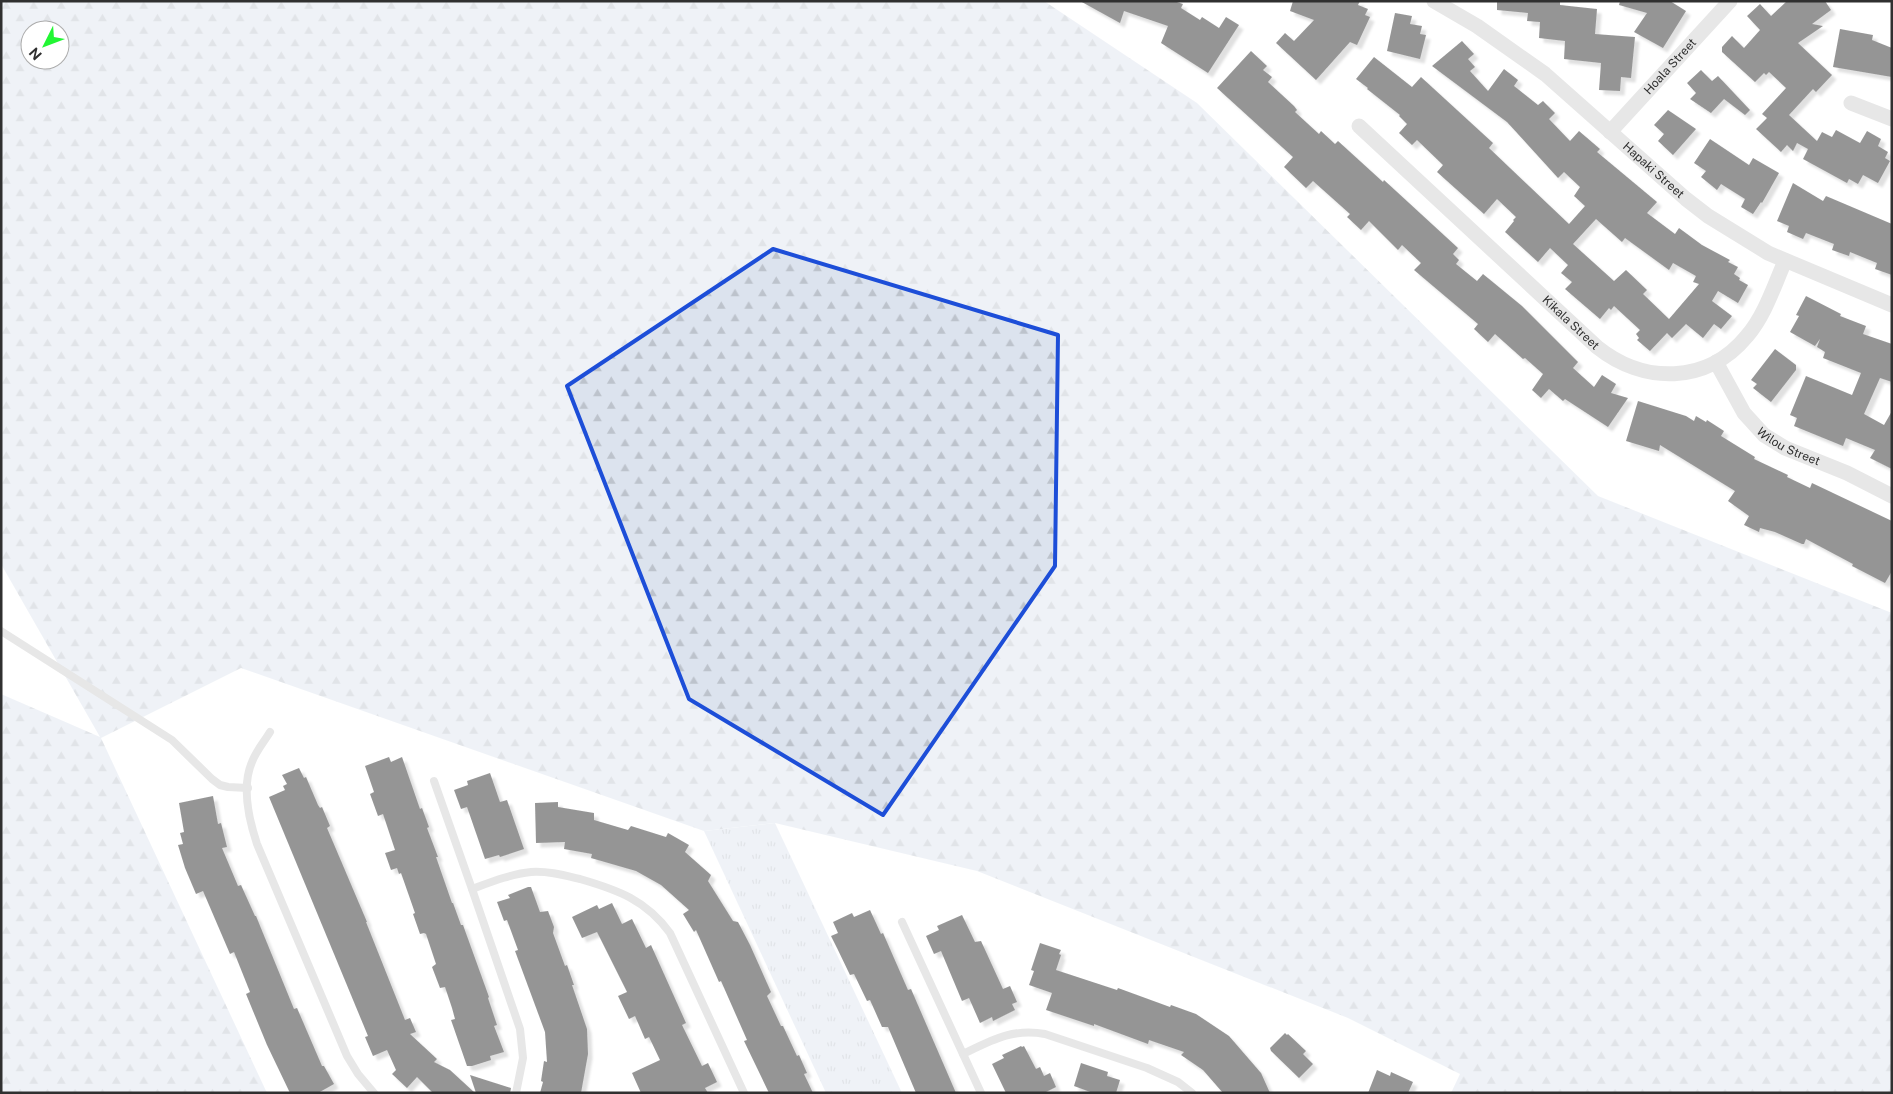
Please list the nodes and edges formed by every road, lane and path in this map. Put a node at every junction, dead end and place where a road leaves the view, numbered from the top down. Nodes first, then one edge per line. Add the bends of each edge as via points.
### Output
1 (1434, 1) edge
2 (1724, 3) edge
3 (1851, 103) dead end
4 (1892, 119) edge
5 (1359, 126) dead end
6 (1610, 132) junction
7 (1785, 261) junction
8 (1892, 305) edge
9 (1716, 362) junction
10 (1892, 496) edge
11 (1, 631) edge
12 (270, 732) dead end
13 (434, 781) dead end
14 (248, 788) junction
15 (472, 888) junction
16 (902, 922) dead end
17 (963, 1054) junction
18 (374, 1093) edge
19 (516, 1093) edge
20 (744, 1093) edge
21 (981, 1093) edge
22 (1192, 1093) edge

1 - 6 street, Hapaki Street via 1513,50
2 - 6 street, Hoala Street
3 - 4 street
5 - 9 street, Kikala Street via 1608,356 1642,371 1660,374 1692,371
6 - 7 street, Hapaki Street via 1708,216
7 - 8 street, Hapaki Street
7 - 9 street, Kikala Street via 1752,330
9 - 10 street, Wilou Street via 1744,413 1764,436
11 - 14 lane via 172,740 220,785
12 - 14 lane via 251,763
13 - 15 lane
14 - 18 lane via 257,844 347,1056
15 - 19 lane via 520,1029 523,1058
15 - 20 lane via 518,874 557,873 617,891 640,903 670,933
16 - 17 lane
17 - 21 lane
17 - 22 lane via 1016,1032 1038,1032 1147,1068 1178,1082

